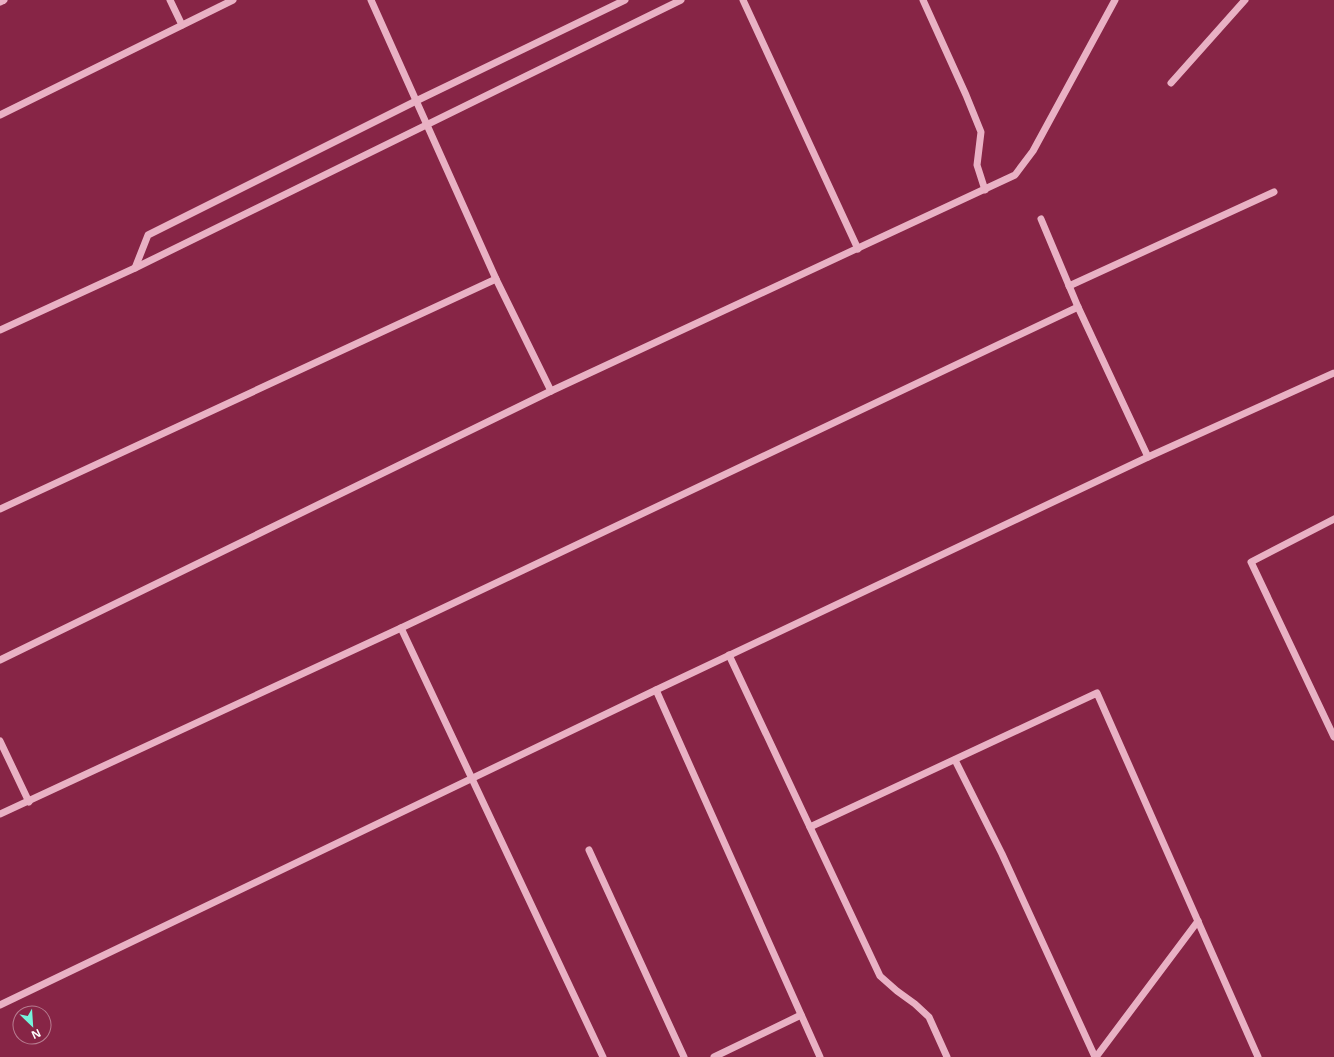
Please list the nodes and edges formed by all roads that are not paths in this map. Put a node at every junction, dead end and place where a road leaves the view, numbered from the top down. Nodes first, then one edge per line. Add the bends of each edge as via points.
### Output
1 (4, 0) edge
2 (170, 0) edge
3 (232, 0) edge
4 (371, 0) edge
5 (625, 0) edge
6 (681, 0) edge
7 (743, 0) edge
8 (923, 0) edge
9 (1115, 0) edge
10 (1245, 0) edge
11 (0, 2) edge
12 (182, 25) junction
13 (1171, 83) dead end
14 (416, 101) junction
15 (0, 115) edge
16 (427, 124) junction
17 (985, 190) junction
18 (1274, 192) dead end
19 (1041, 219) dead end
20 (858, 249) junction
21 (135, 268) junction
22 (496, 278) junction
23 (1069, 286) junction
24 (1078, 307) junction
25 (0, 330) edge
26 (1334, 373) edge
27 (552, 391) junction
28 (1148, 457) junction
29 (0, 509) edge
30 (1334, 519) edge
31 (401, 628) junction
32 (729, 655) junction
33 (0, 660) edge
34 (656, 690) junction
35 (1334, 737) edge
36 (0, 741) edge
37 (956, 760) junction
38 (471, 779) junction
39 (29, 802) junction
40 (0, 814) edge
41 (810, 827) junction
42 (588, 850) dead end
43 (1198, 921) junction
44 (0, 1005) edge
45 (802, 1015) junction
46 (603, 1057) edge
47 (684, 1057) edge
48 (714, 1057) edge
49 (820, 1057) edge
50 (947, 1057) edge
51 (1095, 1057) edge
52 (1258, 1057) edge

1 - 11 street
2 - 12 street
3 - 12 street
4 - 14 street
5 - 14 street
6 - 16 street
7 - 20 street
8 - 17 street via 980,132 977,164
9 - 17 street via 1033,150 1015,175
10 - 13 street
12 - 15 street
14 - 16 street
14 - 21 street via 148,235
16 - 21 street
16 - 22 street
17 - 20 street
18 - 23 street
19 - 23 street
20 - 27 street
21 - 25 street
22 - 27 street
22 - 29 street
23 - 24 street
24 - 28 street
24 - 31 street
26 - 28 street
27 - 33 street
28 - 32 street
30 - 35 street via 1251,562
31 - 38 street
31 - 39 street
32 - 34 street
32 - 41 street
34 - 38 street
34 - 45 street
36 - 39 street
37 - 41 street
37 - 43 street via 1097,693
37 - 51 street
38 - 44 street
38 - 46 street
39 - 40 street
41 - 50 street via 880,976 929,1017
42 - 47 street
43 - 51 street
43 - 52 street
45 - 48 street
45 - 49 street

